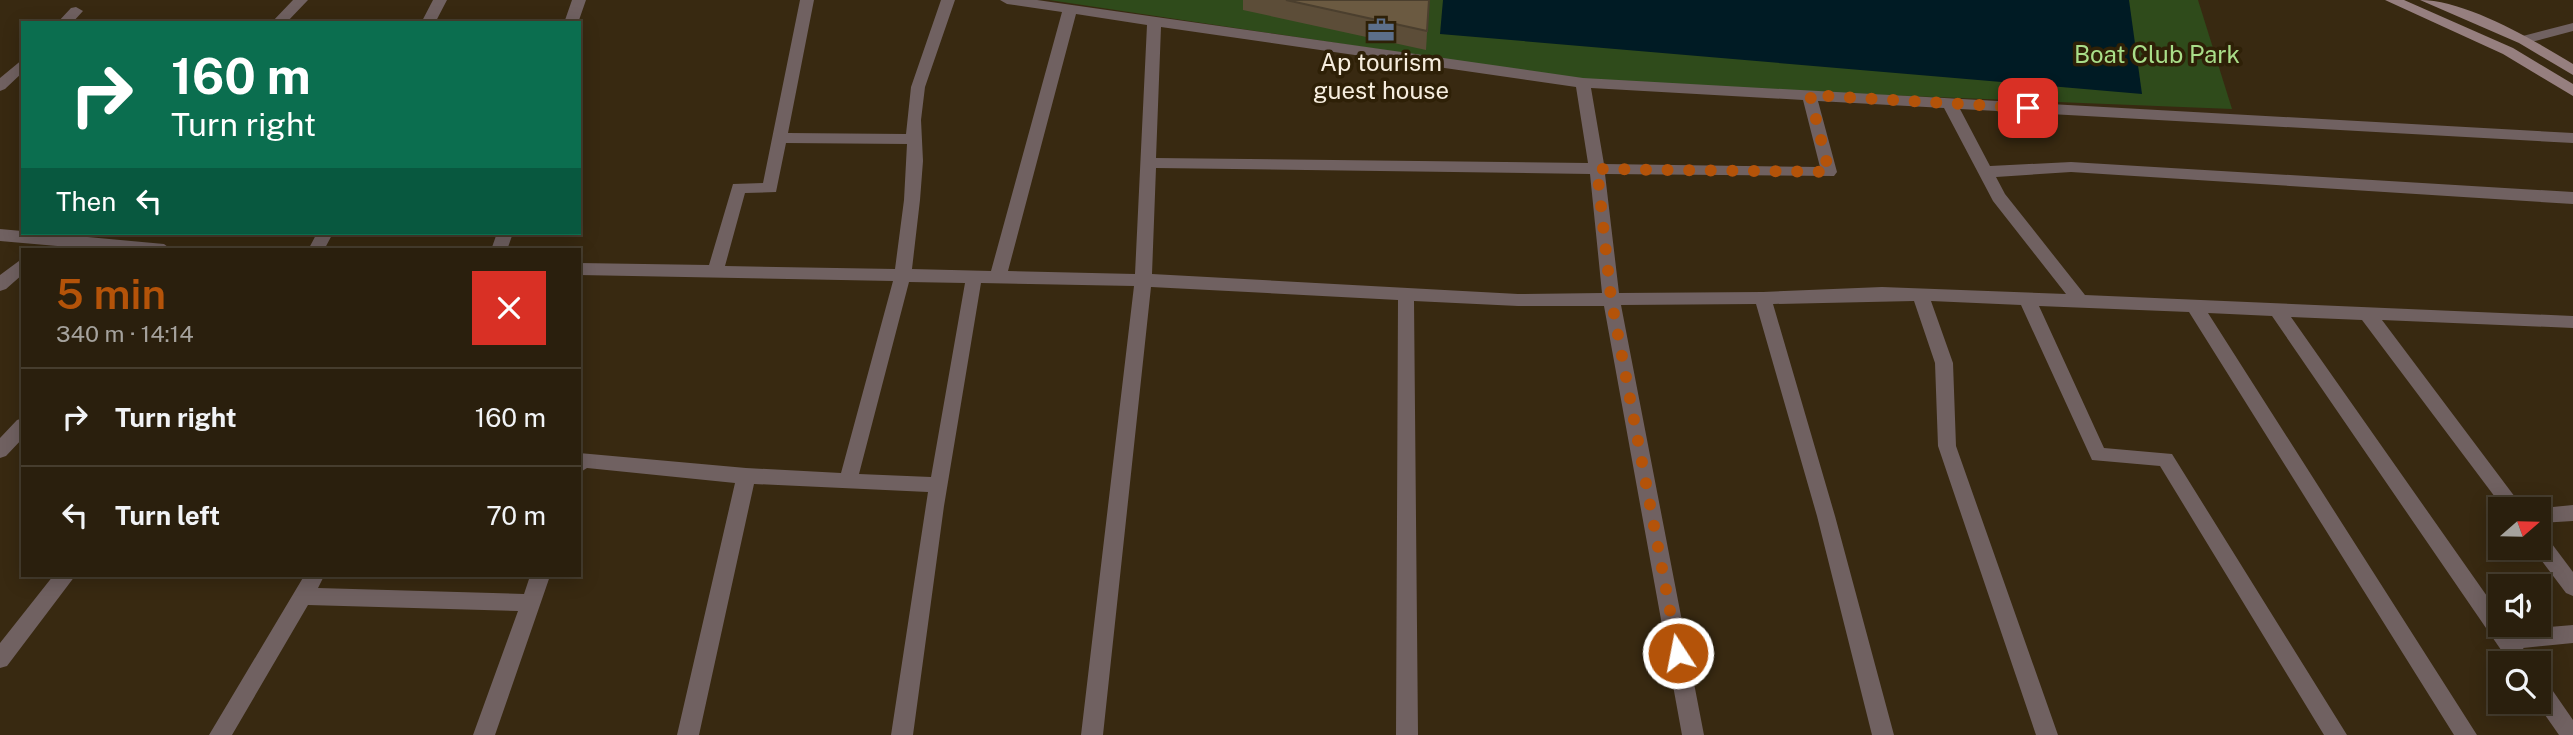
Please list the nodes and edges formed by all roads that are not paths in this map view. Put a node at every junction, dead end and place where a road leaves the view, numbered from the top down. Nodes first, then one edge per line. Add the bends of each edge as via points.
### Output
1 (301, 0) edge
2 (440, 0) edge
3 (579, 0) edge
4 (807, 0) edge
5 (947, 0) edge
6 (1007, 0) edge
7 (2392, 0) edge
8 (2431, 7) edge
9 (1070, 9) junction
10 (76, 11) dead end
11 (66, 21) edge
12 (280, 21) edge
13 (429, 21) edge
14 (572, 21) edge
15 (1154, 23) junction
16 (2573, 27) edge
17 (2524, 40) junction
18 (21, 66) edge
19 (2573, 71) edge
20 (1583, 83) junction
21 (0, 86) edge
22 (2573, 91) edge
23 (1810, 95) junction
24 (1949, 103) junction
25 (780, 138) junction
26 (2573, 138) edge
27 (914, 139) junction
28 (1148, 163) junction
29 (1597, 169) junction
30 (1986, 172) junction
31 (2573, 198) edge
32 (0, 235) edge
33 (54, 240) edge
34 (142, 248) edge
35 (21, 266) edge
36 (581, 269) edge
37 (715, 272) junction
38 (903, 274) junction
39 (974, 277) junction
40 (998, 277) junction
41 (1143, 280) junction
42 (0, 285) edge
43 (1406, 294) junction
44 (1920, 295) junction
45 (1611, 298) junction
46 (1763, 298) junction
47 (2027, 299) junction
48 (2081, 302) junction
49 (2195, 307) junction
50 (2278, 311) junction
51 (2368, 315) junction
52 (2573, 323) edge
53 (21, 427) edge
54 (0, 451) edge
55 (581, 460) edge
56 (746, 476) junction
57 (848, 481) junction
58 (939, 485) junction
59 (2506, 497) edge
60 (2573, 513) edge
61 (2552, 514) edge
62 (2552, 559) edge
63 (64, 577) edge
64 (313, 577) edge
65 (540, 577) edge
66 (2573, 587) edge
67 (302, 596) junction
68 (530, 603) junction
69 (2573, 634) edge
70 (2506, 640) junction
71 (2514, 651) edge
72 (0, 659) edge
73 (2551, 706) edge
74 (220, 735) edge
75 (484, 735) edge
76 (688, 735) edge
77 (902, 735) edge
78 (1092, 735) edge
79 (1407, 735) edge
80 (1693, 735) edge
81 (1883, 735) edge
82 (2046, 735) edge
83 (2336, 735) edge
84 (2466, 735) edge
85 (2571, 735) edge

1 - 12 street
2 - 13 street
3 - 14 street
4 - 25 street
5 - 27 street via 918,88
6 - 9 street
7 - 8 main road
8 - 17 main road
8 - 22 main road
9 - 15 street
9 - 40 street
10 - 11 street
15 - 20 street
15 - 28 street
16 - 17 street
17 - 19 main road
18 - 21 street
20 - 23 street
20 - 29 street
23 - 24 street
23 - 29 street via 1829,172
24 - 26 street
24 - 30 street
25 - 27 street
25 - 37 street via 770,188 739,188
27 - 38 street
28 - 29 street
28 - 41 street
29 - 45 street
30 - 31 street via 2071,167
30 - 48 street via 1999,197
32 - 33 street
33 - 34 street
35 - 42 street
36 - 37 street
37 - 38 street
38 - 39 street
38 - 57 street
39 - 40 street
39 - 58 street
40 - 41 street
41 - 43 street
41 - 78 street
43 - 45 street via 1518,300
43 - 79 street
44 - 46 street
44 - 47 street
44 - 82 street via 1944,363 1947,446
45 - 46 street
45 - 80 street
46 - 81 street
47 - 48 street
47 - 83 street via 2098,455 2165,459
48 - 49 street
49 - 50 street
49 - 84 street
50 - 51 street
50 - 70 street
51 - 52 street
51 - 59 street
53 - 54 street
55 - 56 street
56 - 57 street
56 - 76 street
57 - 58 street
58 - 77 street
60 - 61 street
62 - 66 street
63 - 72 street
64 - 67 street
65 - 68 street
67 - 68 street
67 - 74 street
68 - 75 street
69 - 70 street
70 - 71 street
73 - 85 street

